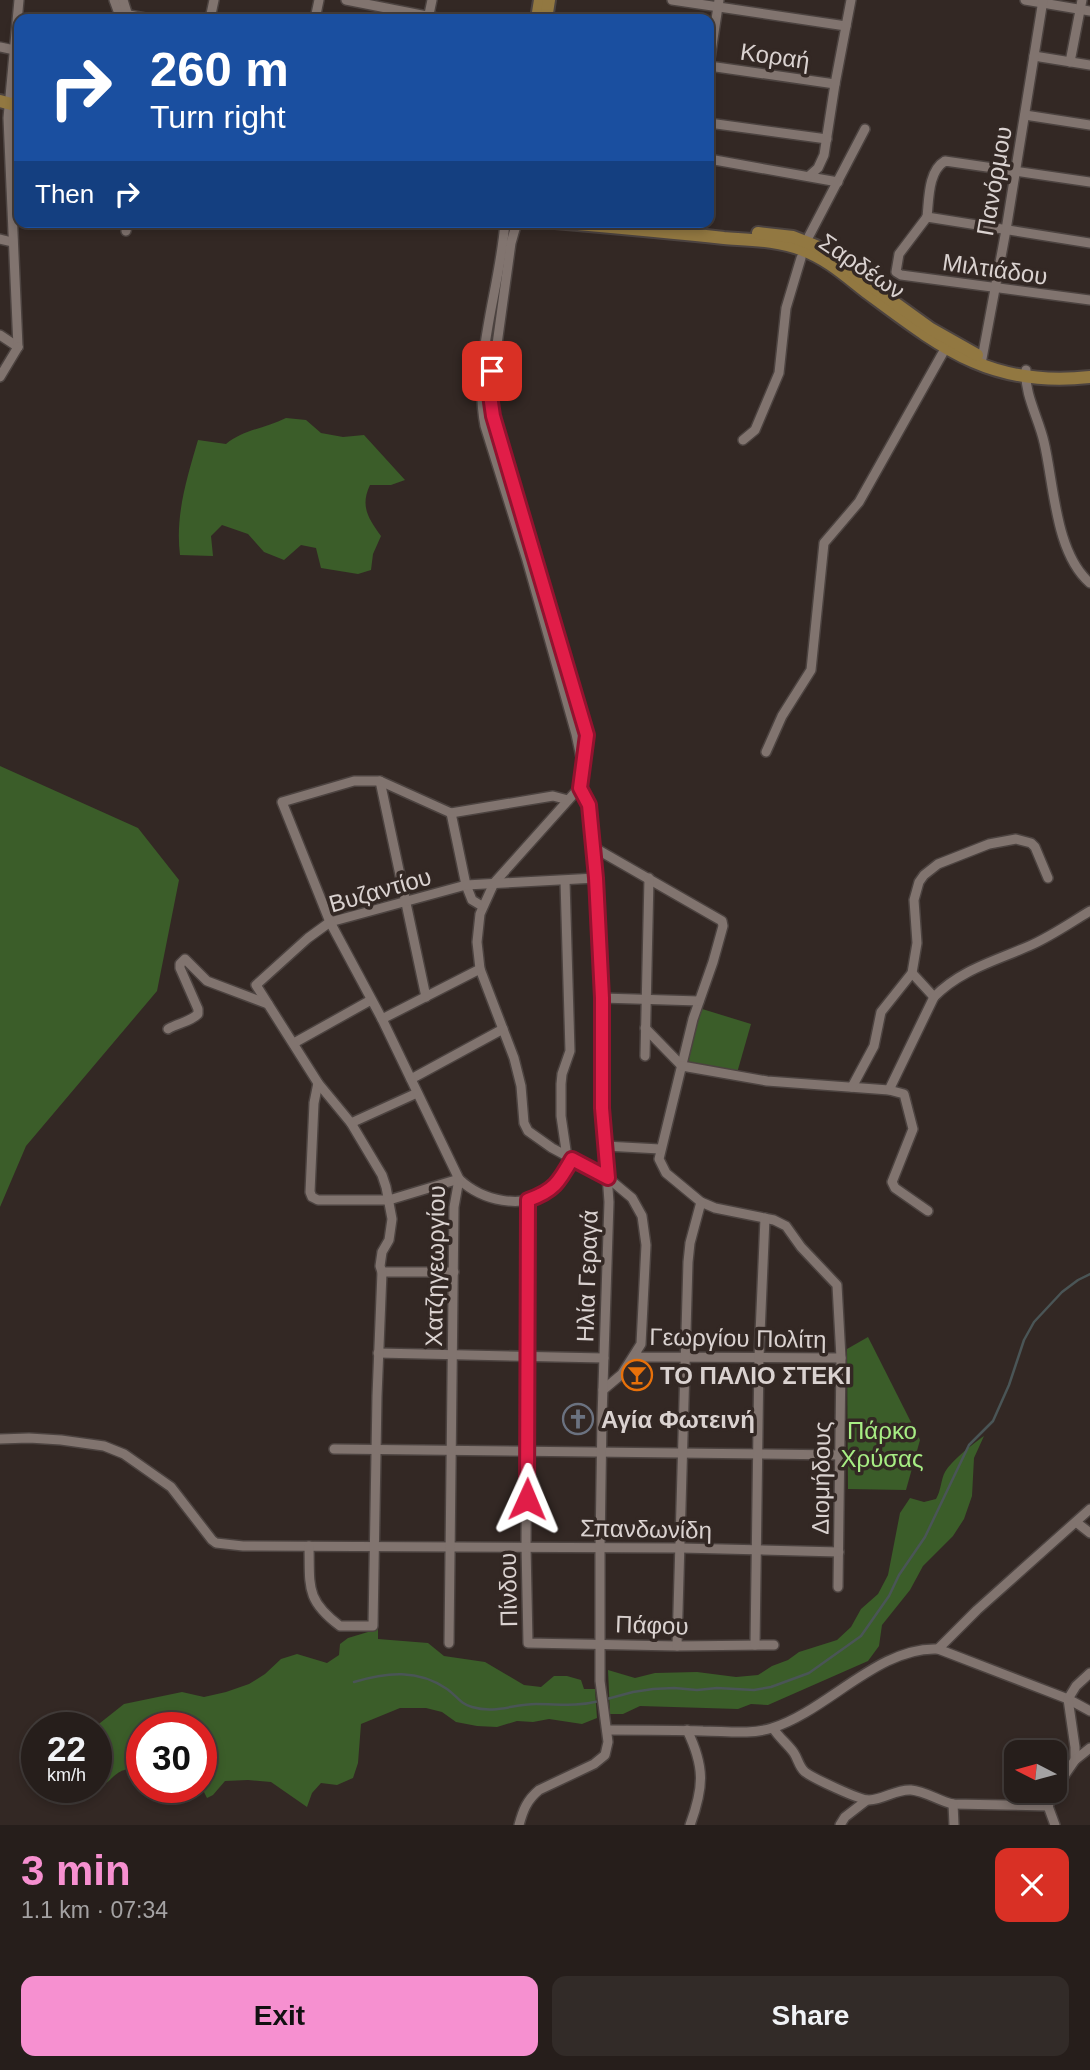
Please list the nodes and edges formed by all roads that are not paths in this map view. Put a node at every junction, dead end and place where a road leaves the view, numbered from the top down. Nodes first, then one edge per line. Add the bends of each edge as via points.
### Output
1 (346, 0) edge
2 (672, 0) edge
3 (851, 0) edge
4 (1025, 0) edge
5 (1043, 1) edge
6 (718, 4) edge
7 (1084, 7) edge
8 (410, 14) edge
9 (846, 26) junction
10 (714, 31) edge
11 (1034, 56) junction
12 (1070, 62) junction
13 (1090, 65) edge
14 (714, 66) edge
15 (14, 70) edge
16 (835, 83) junction
17 (9, 103) edge
18 (1025, 115) junction
19 (714, 124) edge
20 (1090, 125) edge
21 (865, 129) dead end
22 (827, 139) junction
23 (714, 160) edge
24 (1016, 171) junction
25 (809, 176) junction
26 (838, 182) junction
27 (1090, 182) edge
28 (927, 217) junction
29 (507, 228) edge
30 (515, 228) edge
31 (624, 228) edge
32 (706, 228) edge
33 (1006, 230) junction
34 (809, 236) dead end
35 (0, 239) edge
36 (12, 242) junction
37 (1090, 243) edge
38 (801, 258) dead end
39 (995, 289) junction
40 (1090, 300) edge
41 (0, 335) edge
42 (18, 347) junction
43 (944, 349) junction
44 (981, 361) junction
45 (1090, 369) edge
46 (1025, 374) junction
47 (0, 377) edge
48 (1090, 377) edge
49 (743, 440) dead end
50 (1090, 583) edge
51 (766, 752) dead end
52 (582, 762) junction
53 (380, 781) junction
54 (580, 788) junction
55 (568, 800) junction
56 (452, 813) junction
57 (593, 847) junction
58 (596, 878) junction
59 (649, 878) junction
60 (1048, 878) dead end
61 (565, 881) junction
62 (494, 883) junction
63 (466, 885) junction
64 (407, 901) junction
65 (482, 906) junction
66 (1090, 911) edge
67 (330, 922) junction
68 (480, 969) junction
69 (912, 974) junction
70 (426, 997) junction
71 (934, 997) junction
72 (602, 998) junction
73 (645, 999) junction
74 (371, 1000) junction
75 (699, 1001) junction
76 (268, 1004) junction
77 (382, 1020) junction
78 (645, 1028) junction
79 (168, 1029) dead end
80 (503, 1029) junction
81 (293, 1042) junction
82 (645, 1056) dead end
83 (682, 1066) junction
84 (411, 1079) junction
85 (318, 1083) junction
86 (852, 1087) junction
87 (889, 1090) junction
88 (417, 1093) junction
89 (351, 1123) junction
90 (605, 1146) junction
91 (660, 1149) junction
92 (570, 1158) junction
93 (608, 1178) junction
94 (459, 1179) junction
95 (388, 1200) junction
96 (528, 1200) junction
97 (701, 1202) junction
98 (928, 1211) dead end
99 (765, 1219) junction
100 (382, 1272) junction
101 (454, 1272) junction
102 (378, 1353) junction
103 (453, 1354) junction
104 (636, 1354) junction
105 (528, 1356) junction
106 (684, 1357) junction
107 (759, 1357) junction
108 (604, 1358) junction
109 (841, 1358) junction
110 (603, 1390) junction
111 (0, 1439) edge
112 (334, 1449) dead end
113 (376, 1449) junction
114 (452, 1450) junction
115 (528, 1451) junction
116 (601, 1453) junction
117 (682, 1454) junction
118 (758, 1454) junction
119 (841, 1455) junction
120 (1090, 1509) edge
121 (1076, 1522) junction
122 (1090, 1533) edge
123 (376, 1545) junction
124 (309, 1546) junction
125 (526, 1546) junction
126 (451, 1547) junction
127 (600, 1548) junction
128 (681, 1548) junction
129 (758, 1550) junction
130 (839, 1552) junction
131 (838, 1587) dead end
132 (449, 1643) dead end
133 (528, 1643) joint
134 (600, 1643) junction
135 (755, 1645) junction
136 (774, 1645) dead end
137 (677, 1646) junction
138 (938, 1649) junction
139 (1090, 1673) edge
140 (1068, 1699) junction
141 (1090, 1711) edge
142 (773, 1728) junction
143 (607, 1730) junction
144 (687, 1730) junction
145 (1090, 1748) edge
146 (1075, 1760) junction
147 (1068, 1770) edge
148 (867, 1800) junction
149 (1049, 1803) edge
150 (953, 1804) junction
151 (1048, 1806) junction
152 (519, 1825) edge
153 (690, 1825) edge
154 (840, 1825) edge
155 (954, 1825) edge
156 (1055, 1825) edge

1 - 8 street
2 - 6 street
3 - 9 street
4 - 5 street
5 - 7 street
5 - 11 street, Πανόρμου
6 - 9 street
6 - 10 street
7 - 12 street
9 - 16 street
11 - 12 street
11 - 18 street, Πανόρμου
12 - 13 street
14 - 16 street, Κοραή
15 - 17 street
16 - 22 street
17 - 36 street
18 - 20 street
18 - 24 street, Πανόρμου
19 - 22 street
21 - 26 street
22 - 25 street via 823,159
23 - 25 street
24 - 27 street
24 - 28 street via 950,161 940,164 933,177
24 - 33 street, Πανόρμου
25 - 26 street
26 - 34 street
28 - 33 street
28 - 39 street, Μιλτιάδου via 899,254 896,272
29 - 52 street via 481,405
30 - 52 street via 492,371 491,405 585,725 587,745
31 - 43 main road, Σαρδέων via 796,247 825,261
32 - 44 main road, Σαρδέων via 805,241
33 - 37 street
33 - 39 street, Πανόρμου
35 - 36 street
36 - 42 street
38 - 49 street via 786,308 779,373 755,430
39 - 40 street, Μιλτιάδου
39 - 44 street, Πανόρμου
41 - 42 street
42 - 47 street
43 - 44 main road, Σαρδέων
43 - 51 street via 859,502 824,543 811,670
44 - 46 main road, Σαρδέων
45 - 46 main road, Σαρδέων
46 - 48 main road, Σαρδέων via 1054,380
46 - 50 street via 1045,444 1058,518 1074,563
52 - 54 street
53 - 56 street
53 - 64 street
53 - 67 street, Χατζηγεωργίου via 354,780 282,803
54 - 55 street
54 - 57 street, Ηλία Γεραγά via 589,805
55 - 56 street via 553,796
55 - 62 street
56 - 63 street
57 - 58 street, Ηλία Γεραγά
57 - 59 street
58 - 61 street, Βυζαντίου
58 - 72 street, Ηλία Γεραγά
59 - 73 street
59 - 75 street via 722,921
60 - 69 street via 1035,847 1016,839 989,844 931,869 916,891 917,943
61 - 62 street, Βυζαντίου
61 - 92 street via 570,1051 562,1074 561,1116
62 - 63 street, Βυζαντίου
62 - 65 street
63 - 64 street, Βυζαντίου
63 - 65 street via 472,900
64 - 67 street, Βυζαντίου
64 - 70 street
65 - 68 street via 477,932
66 - 71 street via 1032,945 971,970
67 - 74 street, Χατζηγεωργίου
67 - 76 street, Βυζαντίου via 256,985
68 - 70 street
68 - 80 street
69 - 71 street
69 - 86 street via 881,1012 874,1046
70 - 77 street
71 - 87 street
72 - 73 street
72 - 90 street, Ηλία Γεραγά
73 - 75 street
73 - 78 street
74 - 77 street, Χατζηγεωργίου
74 - 81 street
75 - 83 street
76 - 79 street via 207,981 185,959 180,968 198,1014
76 - 81 street
77 - 84 street, Χατζηγεωργίου
78 - 82 street
78 - 83 street
80 - 84 street
80 - 92 street via 521,1086 524,1124 537,1138
81 - 85 street
83 - 86 street via 767,1081
83 - 91 street
84 - 88 street, Χατζηγεωργίου
85 - 89 street
85 - 95 street via 312,1197
86 - 87 street
87 - 98 street via 904,1094 913,1129 892,1182
88 - 89 street
88 - 94 street, Χατζηγεωργίου
89 - 95 street via 382,1175
90 - 91 street
90 - 93 street, Ηλία Γεραγά
91 - 97 street via 666,1174
92 - 93 street
92 - 96 street via 550,1191
93 - 104 street via 632,1198 642,1216 646,1245 641,1344
93 - 108 street, Ηλία Γεραγά
94 - 95 street
94 - 96 street via 484,1197
94 - 101 street, Χατζηγεωργίου
95 - 100 street via 391,1226 382,1252
96 - 105 street, Πίνδου
97 - 99 street
97 - 106 street via 690,1243
99 - 107 street
99 - 109 street, Διομήδους via 786,1226 837,1285
100 - 101 street
100 - 102 street
101 - 103 street, Χατζηγεωργίου
102 - 103 street
102 - 113 street
103 - 105 street
103 - 114 street, Χατζηγεωργίου
104 - 106 street, Γεωργίου Πολίτη
104 - 110 street
105 - 108 street
105 - 115 street, Πίνδου
106 - 107 street, Γεωργίου Πολίτη
106 - 117 street
107 - 109 street, Γεωργίου Πολίτη
107 - 118 street
108 - 110 street, Ηλία Γεραγά
109 - 119 street, Διομήδους
110 - 116 street, Ηλία Γεραγά
111 - 124 street, Σπανδωνίδη via 61,1440 124,1454 171,1487 216,1543
112 - 113 street
113 - 114 street
113 - 123 street
114 - 115 street
114 - 126 street, Χατζηγεωργίου
115 - 116 street
115 - 125 street, Πίνδου
116 - 117 street
116 - 127 street, Ηλία Γεραγά
117 - 118 street
117 - 128 street
118 - 119 street
118 - 129 street
119 - 130 street, Διομήδους
120 - 121 street
121 - 122 street
121 - 138 street
123 - 124 street, Σπανδωνίδη
123 - 124 street via 373,1626 340,1626 318,1605 310,1592
123 - 126 street, Σπανδωνίδη
125 - 126 street, Σπανδωνίδη
125 - 127 street, Σπανδωνίδη
125 - 133 street, Πίνδου
126 - 132 street, Χατζηγεωργίου
127 - 128 street, Σπανδωνίδη
127 - 134 street, Ηλία Γεραγά
128 - 129 street, Σπανδωνίδη
128 - 137 street
129 - 130 street, Σπανδωνίδη
129 - 135 street
130 - 131 street, Διομήδους
133 - 134 street, Πάφου
134 - 137 street, Πάφου
134 - 143 street, Ηλία Γεραγά
135 - 136 street, Πάφου
135 - 137 street, Πάφου
138 - 140 street
138 - 142 street via 901,1654
139 - 140 street
140 - 141 street
140 - 146 street
142 - 144 street
142 - 148 street via 793,1751 801,1769
143 - 144 street
143 - 152 street via 607,1749 601,1758 539,1790 525,1804
144 - 153 street via 702,1777
145 - 146 street
146 - 147 street
148 - 150 street via 916,1790
148 - 154 street
149 - 151 street
150 - 151 street
150 - 155 street
151 - 156 street

